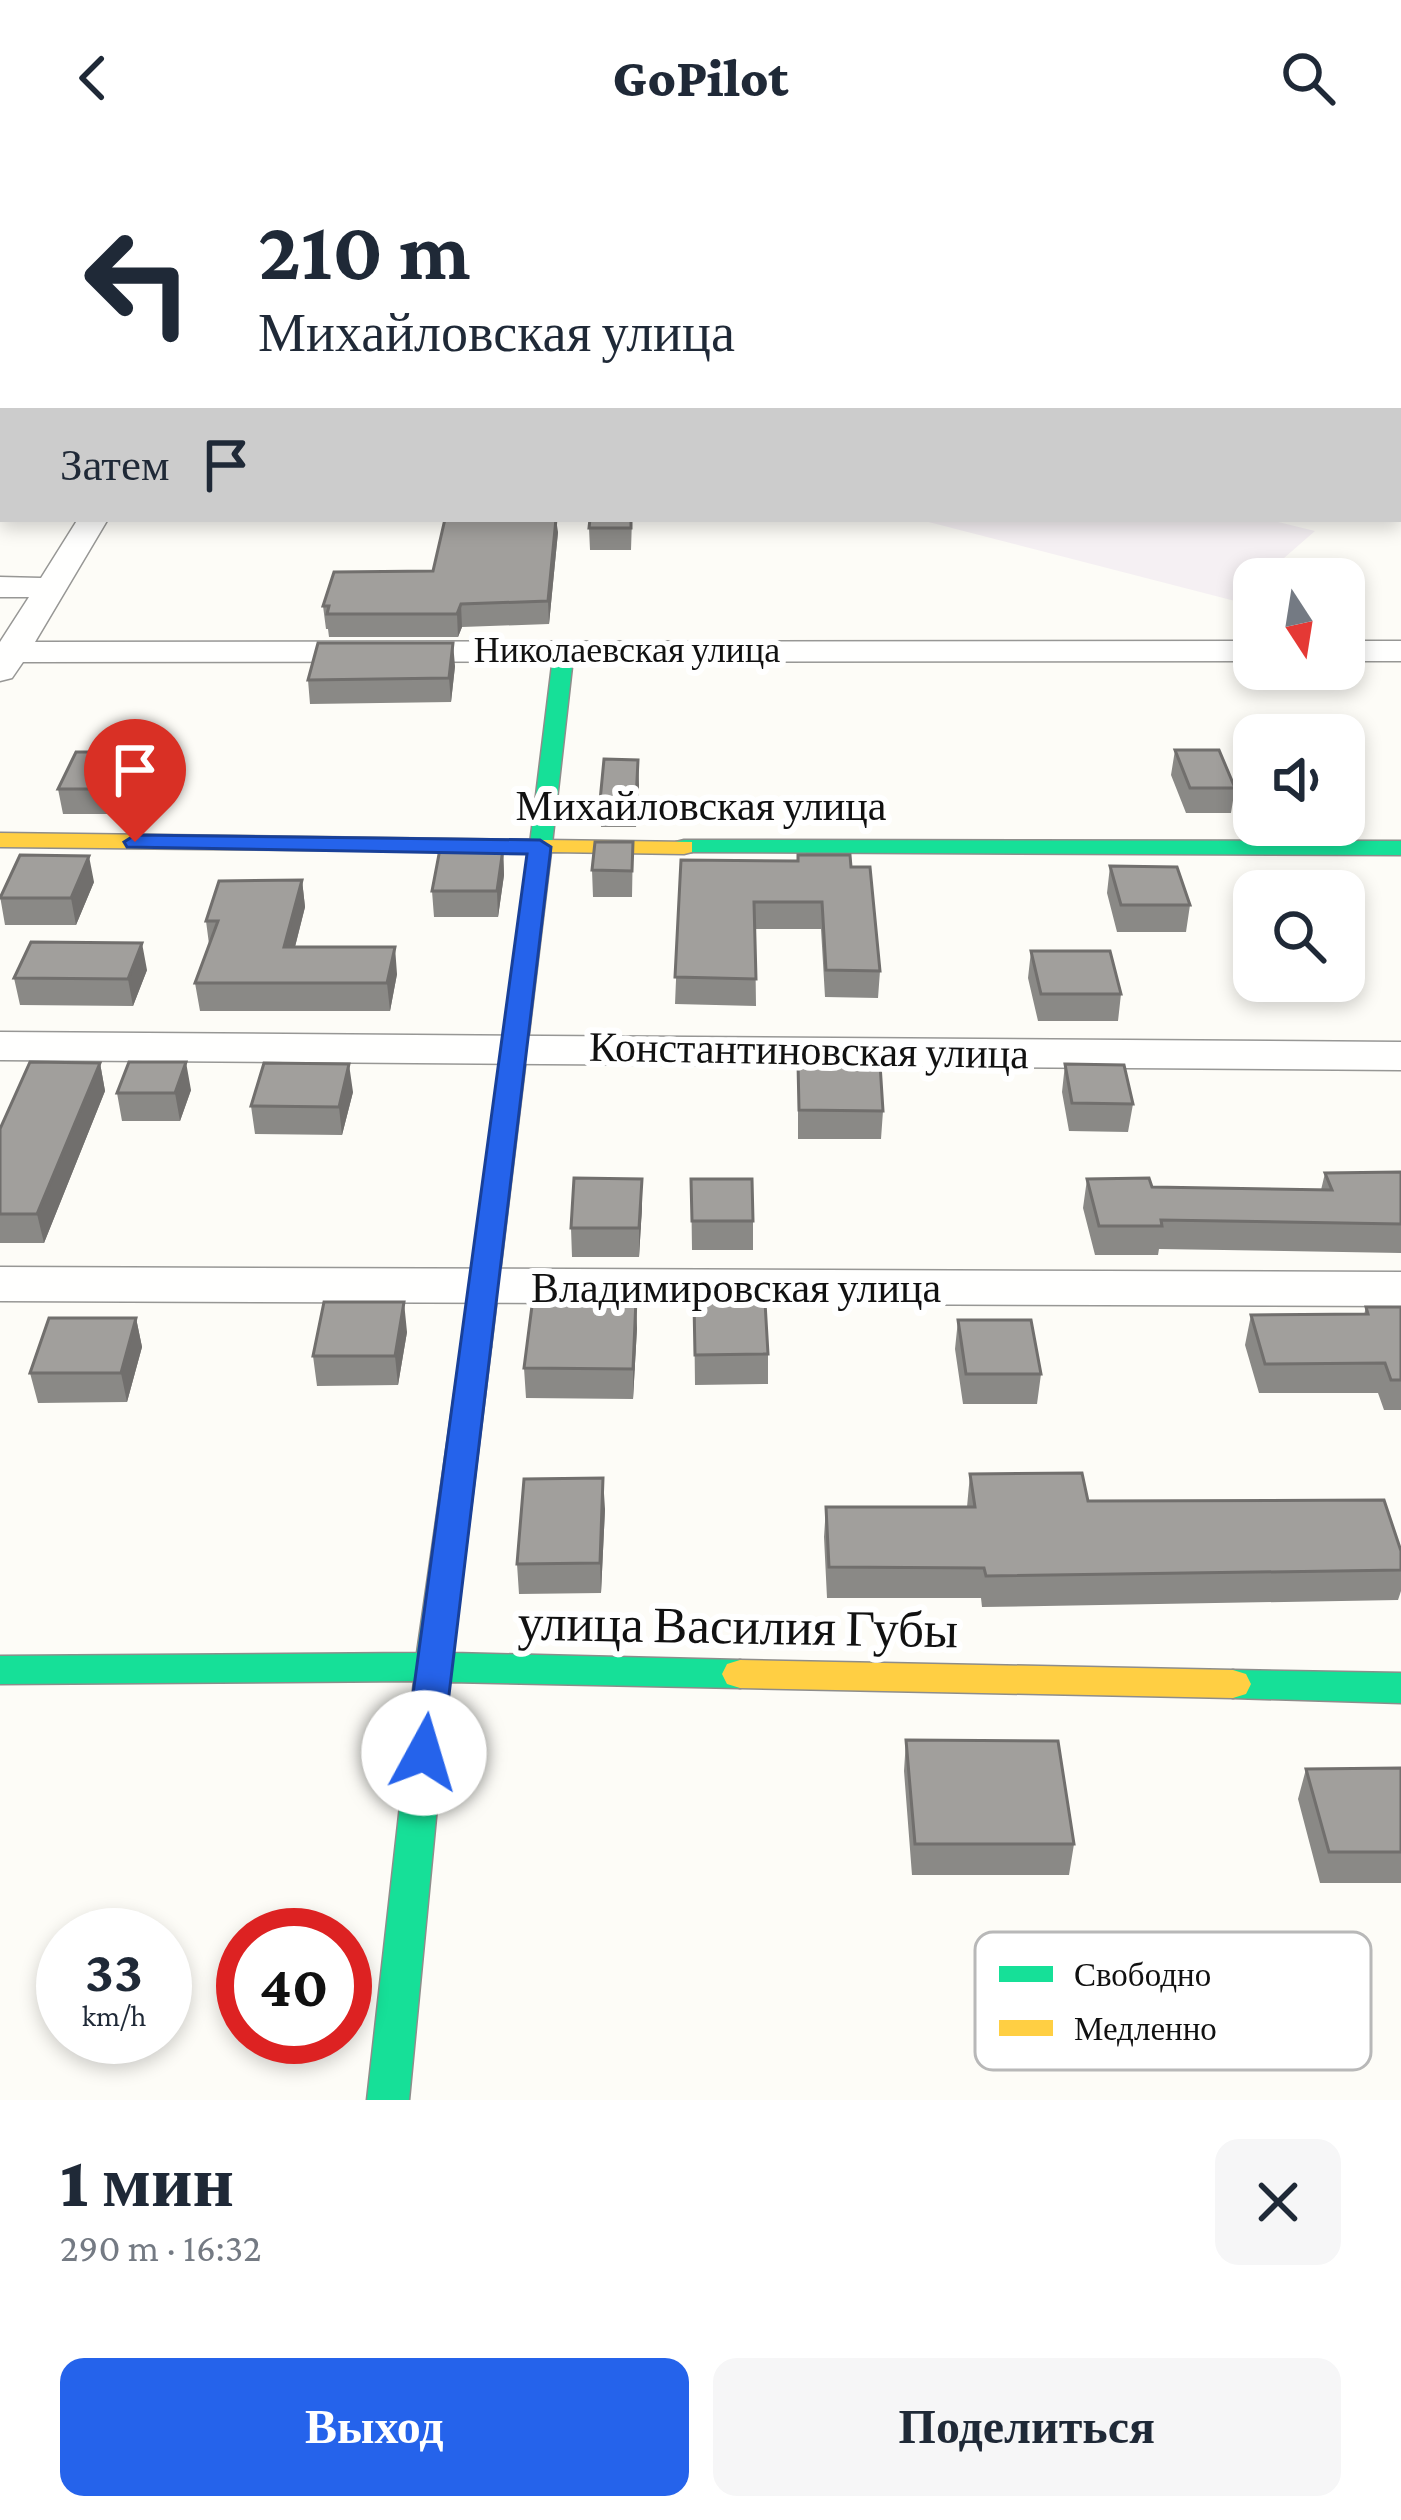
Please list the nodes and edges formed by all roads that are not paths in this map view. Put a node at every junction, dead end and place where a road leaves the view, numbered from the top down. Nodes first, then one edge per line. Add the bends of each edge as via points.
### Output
1 (92, 522) edge
2 (0, 587) edge
3 (48, 588) junction
4 (564, 650) junction
5 (1233, 651) edge
6 (4, 658) edge
7 (0, 840) edge
8 (540, 847) junction
9 (1401, 848) edge
10 (0, 1046) edge
11 (517, 1047) junction
12 (1401, 1056) edge
13 (0, 1284) edge
14 (483, 1286) junction
15 (1401, 1289) edge
16 (433, 1667) junction
17 (0, 1670) edge
18 (1401, 1688) edge
19 (388, 2100) edge

1 - 3 street
2 - 3 street
3 - 6 street
4 - 5 street, Николаевская улица
4 - 6 street, Николаевская улица
4 - 8 street
7 - 8 street, Михайловская улица
8 - 9 street, Михайловская улица
8 - 11 street
10 - 11 street, Константиновская улица
11 - 12 street, Константиновская улица
11 - 14 street
13 - 14 street, Владимировская улица
14 - 15 street, Владимировская улица
14 - 16 street
16 - 17 street, улица Василия Губы
16 - 18 street, улица Василия Губы
16 - 19 street

